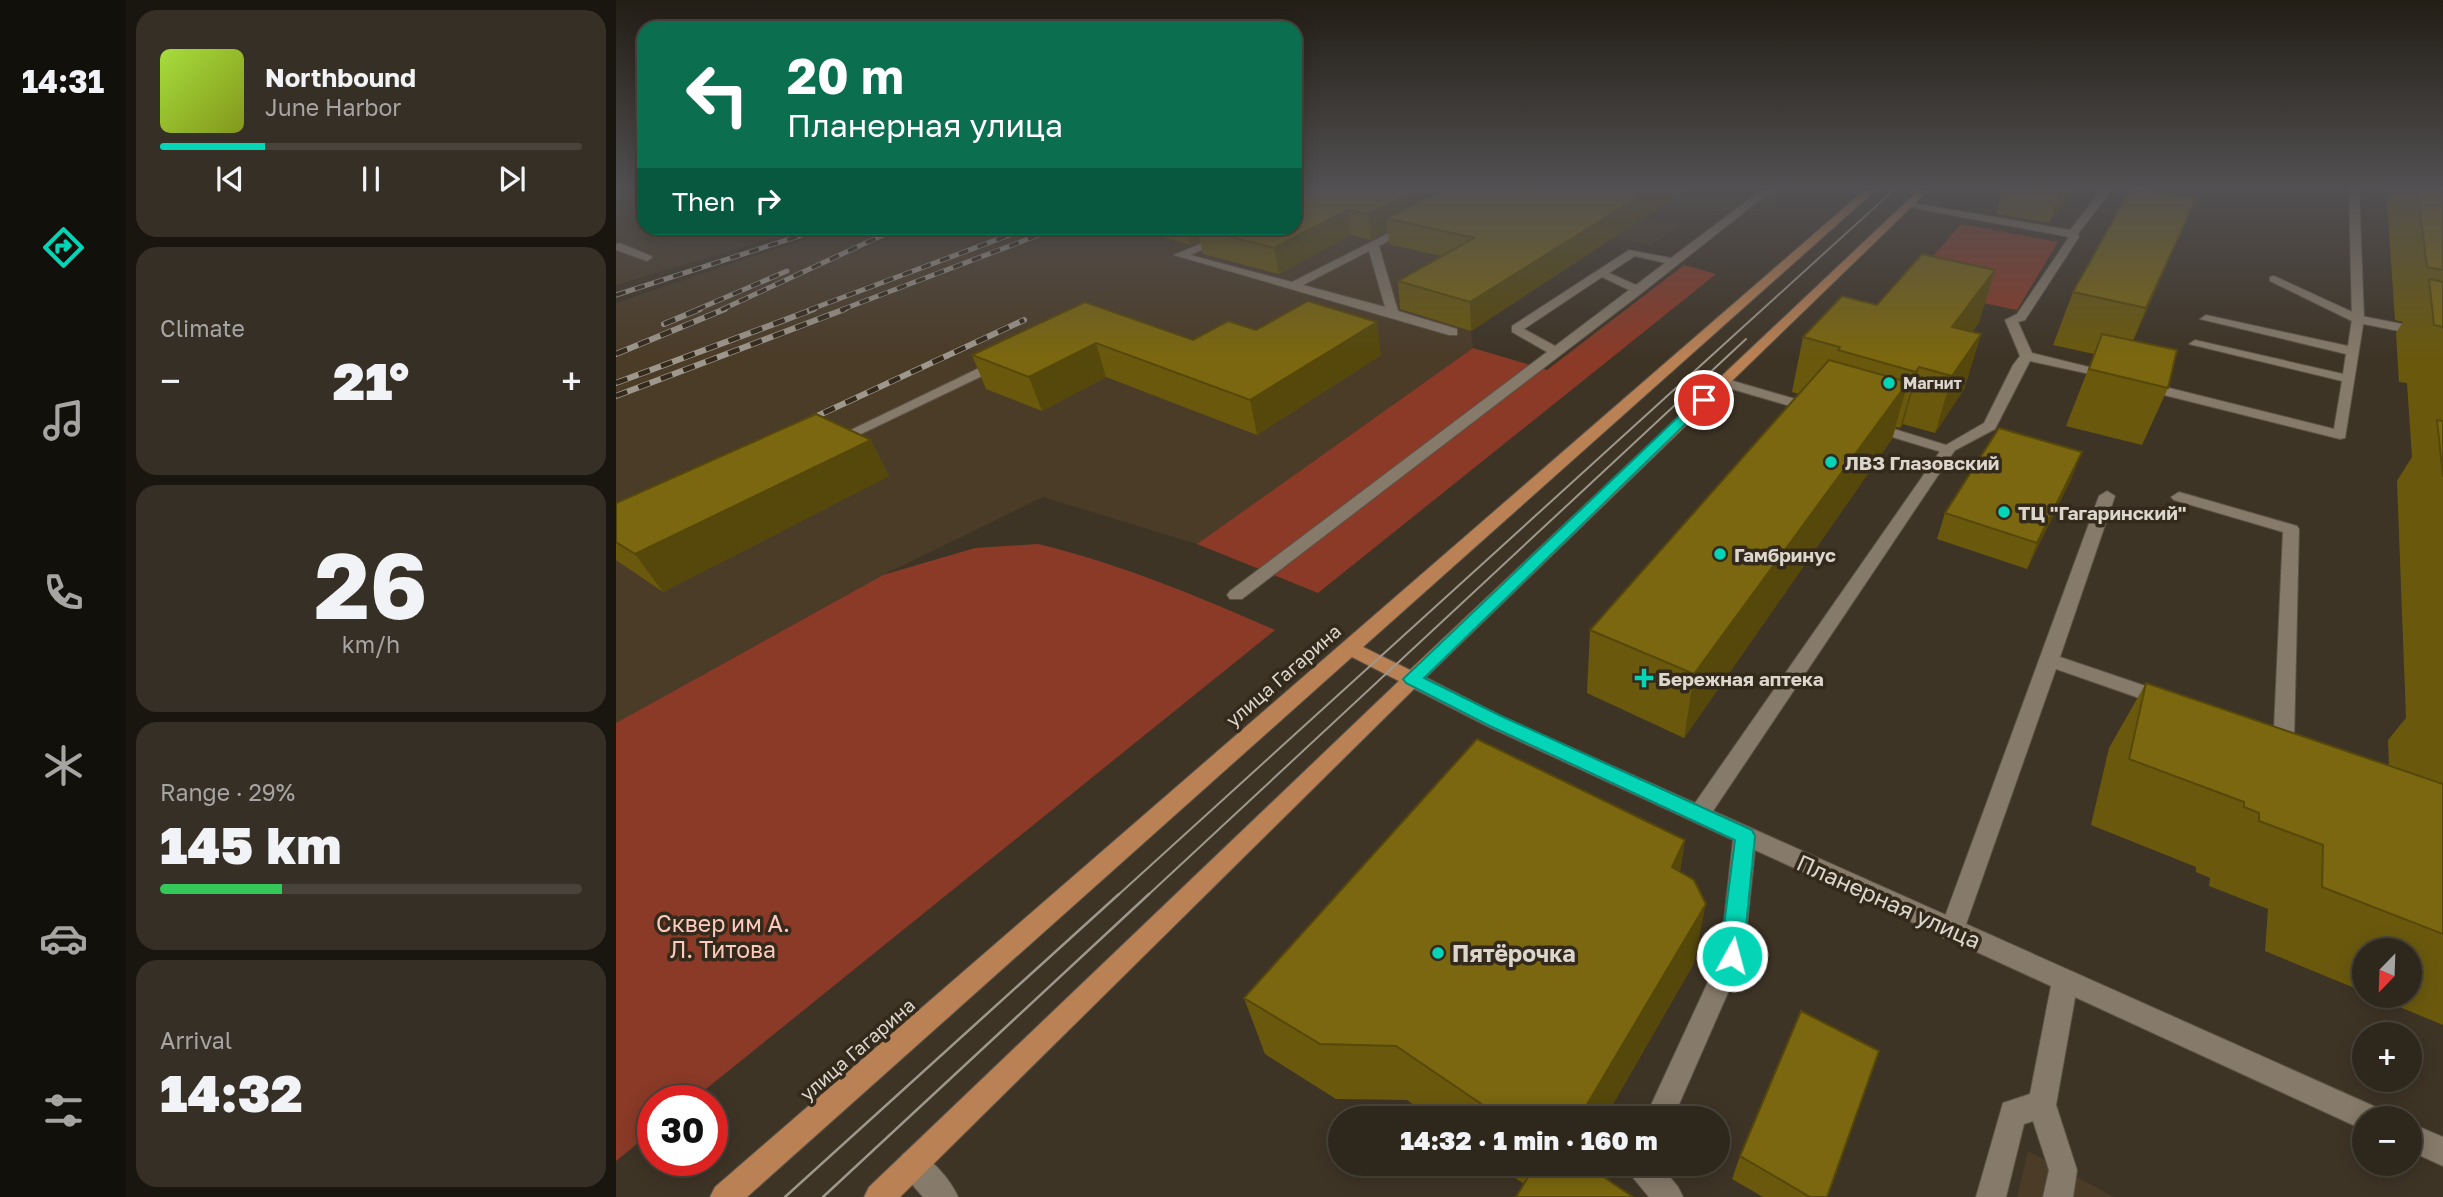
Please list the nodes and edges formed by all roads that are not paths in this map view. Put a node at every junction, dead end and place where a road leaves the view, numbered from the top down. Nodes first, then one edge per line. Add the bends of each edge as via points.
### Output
1 (1209, 244) edge
2 (1698, 244) edge
3 (1809, 244) edge
4 (1867, 244) edge
5 (2067, 244) edge
6 (2356, 244) edge
7 (1373, 245) joint
8 (616, 247) edge
9 (646, 258) dead end
10 (1675, 262) junction
11 (1601, 273) junction
12 (2274, 279) dead end
13 (1293, 286) junction
14 (1639, 290) junction
15 (1393, 313) junction
16 (2206, 319) dead end
17 (2358, 319) junction
18 (1452, 332) dead end
19 (2443, 336) edge
20 (2195, 344) dead end
21 (2352, 351) junction
22 (1556, 352) junction
23 (1016, 354) edge
24 (2026, 356) junction
25 (2348, 379) junction
26 (1723, 382) junction
27 (1832, 414) edge
28 (1858, 422) edge
29 (816, 450) edge
30 (1948, 450) junction
31 (2107, 496) dead end
32 (2179, 497) dead end
33 (1236, 594) dead end
34 (1350, 649) junction
35 (2050, 660) junction
36 (1412, 679) junction
37 (2185, 707) edge
38 (2259, 732) edge
39 (1699, 814) junction
40 (1745, 836) junction
41 (1952, 930) junction
42 (2065, 981) junction
43 (2042, 1105) junction
44 (1664, 1106) edge
45 (2352, 1111) edge
46 (2422, 1142) edge
47 (2443, 1152) edge
48 (913, 1164) junction
49 (1650, 1176) edge
50 (725, 1197) edge
51 (878, 1197) edge
52 (943, 1197) edge
53 (1668, 1197) edge
54 (1991, 1197) edge
55 (2058, 1197) edge

1 - 13 street via 1180,256
2 - 10 street
3 - 34 main road, улица Гагарина
4 - 26 main road
5 - 24 street via 2021,317 2011,320
6 - 17 street
7 - 13 street
7 - 15 street
8 - 9 street
10 - 11 street via 1633,252
10 - 14 street
11 - 14 street
11 - 22 street via 1517,329
12 - 17 street
13 - 15 street
14 - 22 street
15 - 18 street
16 - 21 street
17 - 19 street
17 - 21 street
20 - 25 street
21 - 25 street
22 - 33 street
23 - 29 street
24 - 25 street via 2340,435
24 - 30 street via 1990,426
26 - 27 street
26 - 36 main road
28 - 30 street
30 - 39 street
31 - 35 street
32 - 38 street via 2291,529 2284,740
34 - 36 main road
34 - 50 main road, улица Гагарина
35 - 37 street
35 - 41 street
36 - 39 street, Планерная улица
36 - 48 main road
39 - 40 street, Планерная улица
40 - 41 street, Планерная улица
40 - 44 street via 1732,956
41 - 42 street, Планерная улица
42 - 43 street
42 - 45 street, Планерная улица
43 - 54 street via 2013,1113
43 - 55 street via 2063,1170
46 - 47 street
48 - 51 main road
48 - 52 street
49 - 53 street

